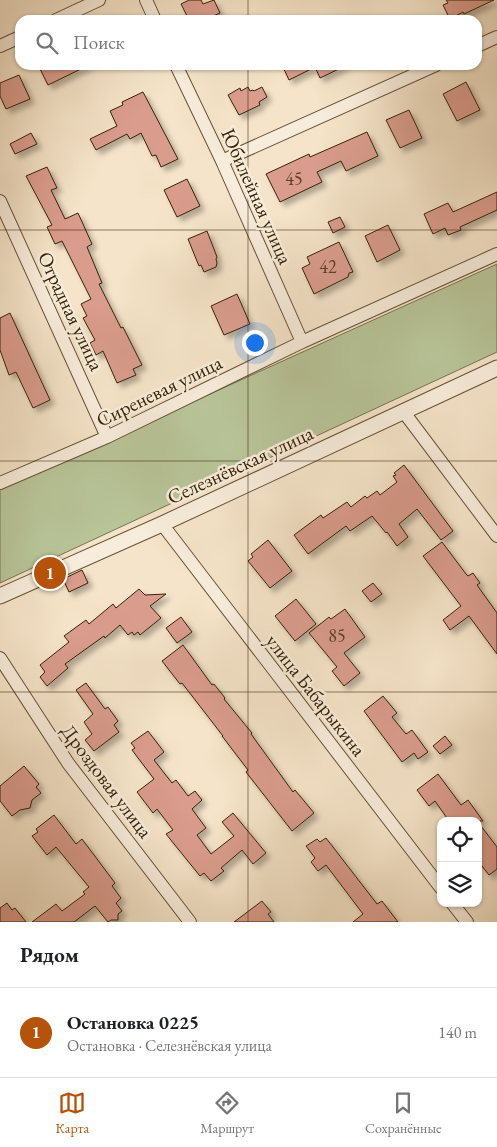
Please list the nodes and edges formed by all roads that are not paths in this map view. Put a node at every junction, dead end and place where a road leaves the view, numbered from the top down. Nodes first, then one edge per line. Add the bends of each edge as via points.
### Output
1 (99, 0) edge
2 (146, 0) edge
3 (67, 15) edge
4 (153, 15) edge
5 (497, 38) edge
6 (15, 39) edge
7 (482, 44) edge
8 (0, 46) edge
9 (178, 70) edge
10 (425, 70) edge
11 (222, 161) junction
12 (0, 201) edge
13 (497, 254) edge
14 (302, 342) junction
15 (497, 368) edge
16 (403, 411) junction
17 (107, 437) junction
18 (0, 483) edge
19 (162, 524) junction
20 (497, 536) edge
21 (0, 596) edge
22 (0, 658) edge
23 (437, 883) edge
24 (455, 907) edge
25 (190, 922) edge
26 (467, 922) edge

1 - 3 street
2 - 4 street
5 - 7 street
6 - 8 street
9 - 11 street, Юбилейная улица
10 - 11 street
11 - 14 street, Юбилейная улица
12 - 17 street, Отрадная улица
13 - 14 street, Сиреневая улица
14 - 17 street, Сиреневая улица
15 - 16 street, Селезнёвская улица
16 - 19 street, Селезнёвская улица
16 - 20 street
17 - 18 street, Сиреневая улица
19 - 21 street, Селезнёвская улица
19 - 23 street, улица Бабарыкина
22 - 25 street, Дроздовая улица via 68,763
24 - 26 street

